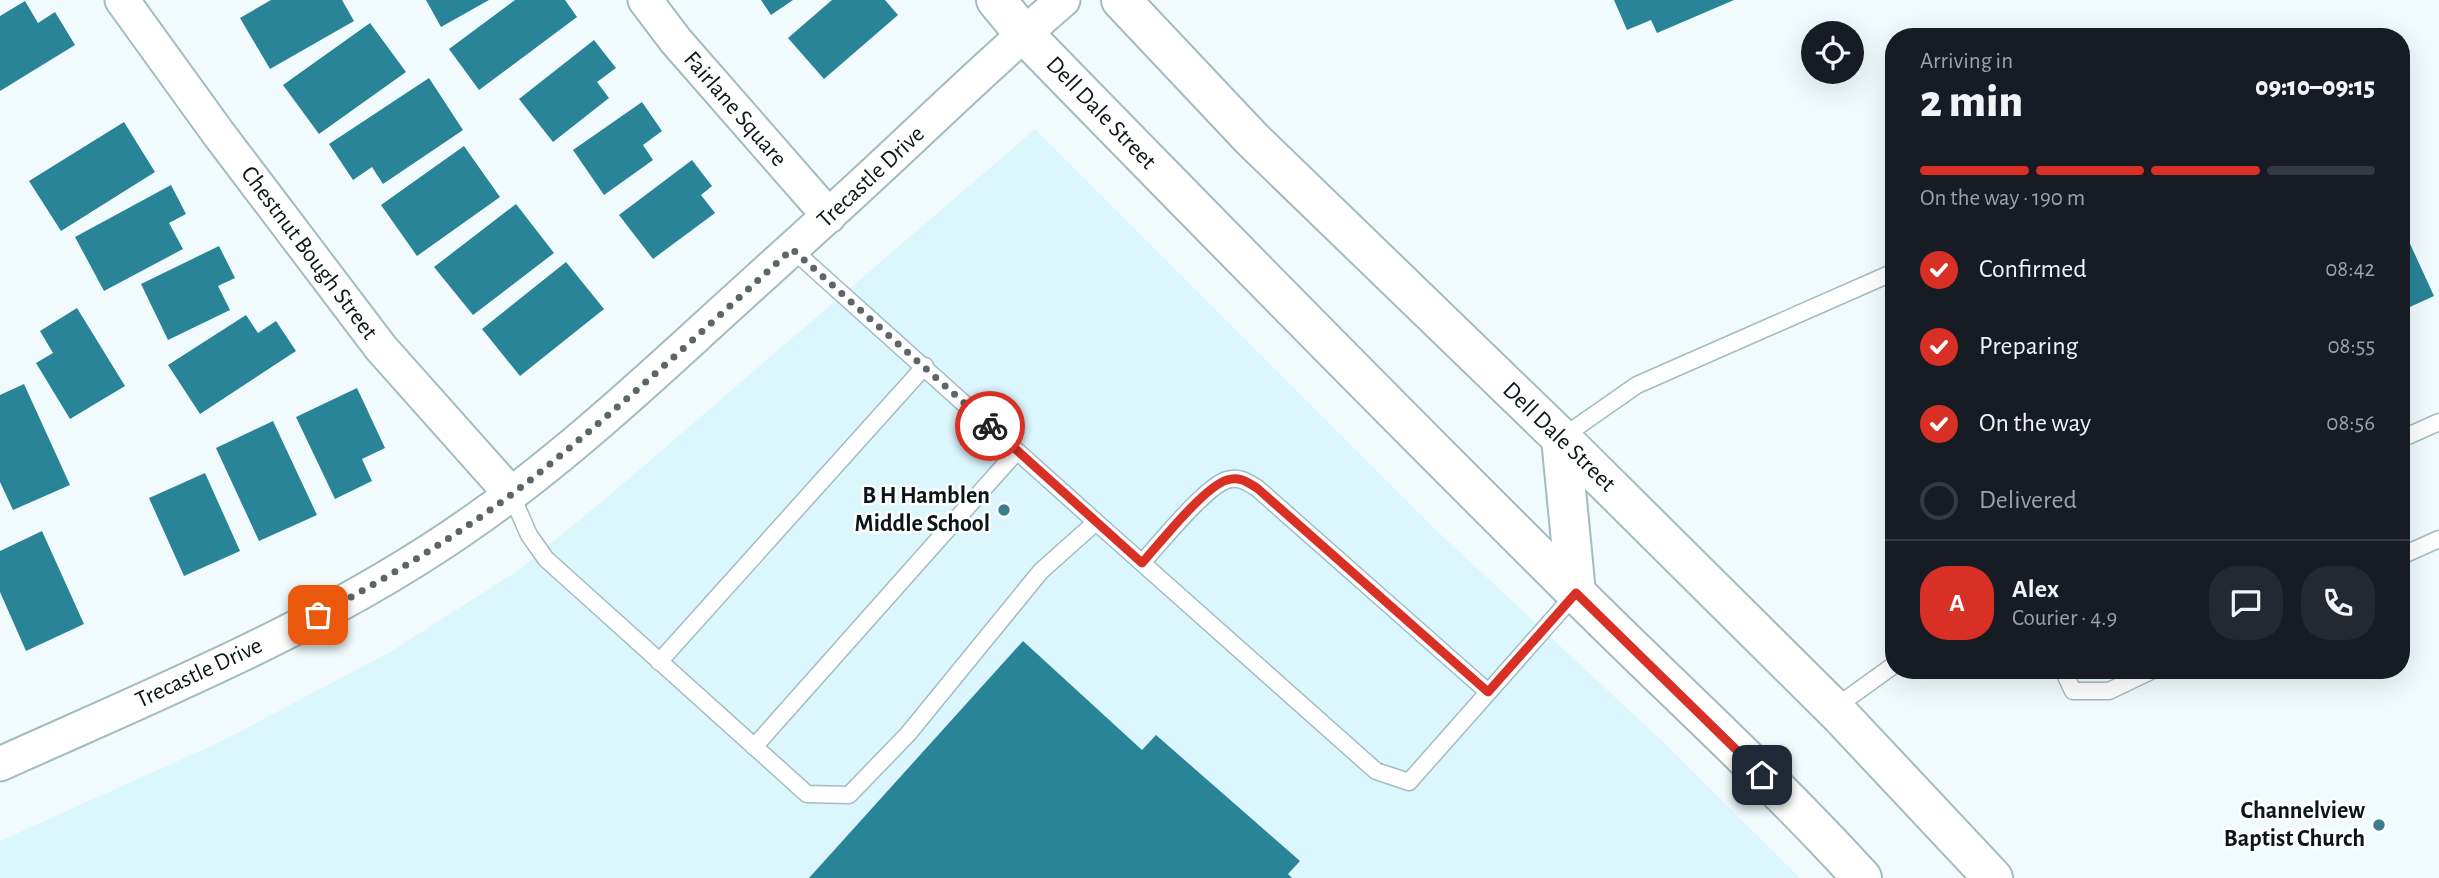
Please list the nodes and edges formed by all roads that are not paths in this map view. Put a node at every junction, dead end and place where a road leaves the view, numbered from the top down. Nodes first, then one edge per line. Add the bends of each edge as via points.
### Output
1 (122, 0) edge
2 (645, 0) edge
3 (996, 0) edge
4 (1063, 0) edge
5 (1121, 0) edge
6 (1024, 34) junction
7 (828, 216) junction
8 (792, 249) junction
9 (1885, 276) edge
10 (925, 366) junction
11 (2439, 422) edge
12 (2410, 435) edge
13 (1561, 438) junction
14 (1017, 451) junction
15 (511, 494) junction
16 (1096, 522) junction
17 (2439, 539) edge
18 (2410, 552) edge
19 (1142, 563) junction
20 (1576, 593) junction
21 (659, 662) junction
22 (1885, 671) edge
23 (2067, 679) edge
24 (2134, 679) edge
25 (1488, 692) junction
26 (1833, 709) junction
27 (754, 747) junction
28 (0, 764) edge
29 (1863, 878) edge
30 (1993, 878) edge

1 - 15 street, Chestnut Bough Street via 381,348
2 - 7 street, Fairlane Square
3 - 6 main road, Dell Dale Street
4 - 6 street, Trecastle Drive
5 - 13 main road, Dell Dale Street via 1252,139
6 - 7 street, Trecastle Drive
6 - 20 main road, Dell Dale Street
7 - 8 street, Trecastle Drive
8 - 10 lane
8 - 15 street, Trecastle Drive via 628,398
9 - 13 lane via 1637,385
10 - 14 lane
10 - 21 lane
11 - 12 lane
13 - 20 main road
13 - 26 main road, Dell Dale Street
14 - 16 lane
14 - 27 lane
15 - 21 lane via 529,535 546,559
15 - 28 street, Trecastle Drive via 364,590 249,651
16 - 19 lane
16 - 27 lane via 1041,571 908,734 849,795 807,794
17 - 18 lane
19 - 25 lane via 1208,492 1226,480 1243,479
19 - 25 lane via 1376,771 1409,782
20 - 25 lane
20 - 29 main road, Dell Dale Street
21 - 27 lane
22 - 26 lane
23 - 24 lane via 2073,691 2109,691
26 - 30 main road, Dell Dale Street

